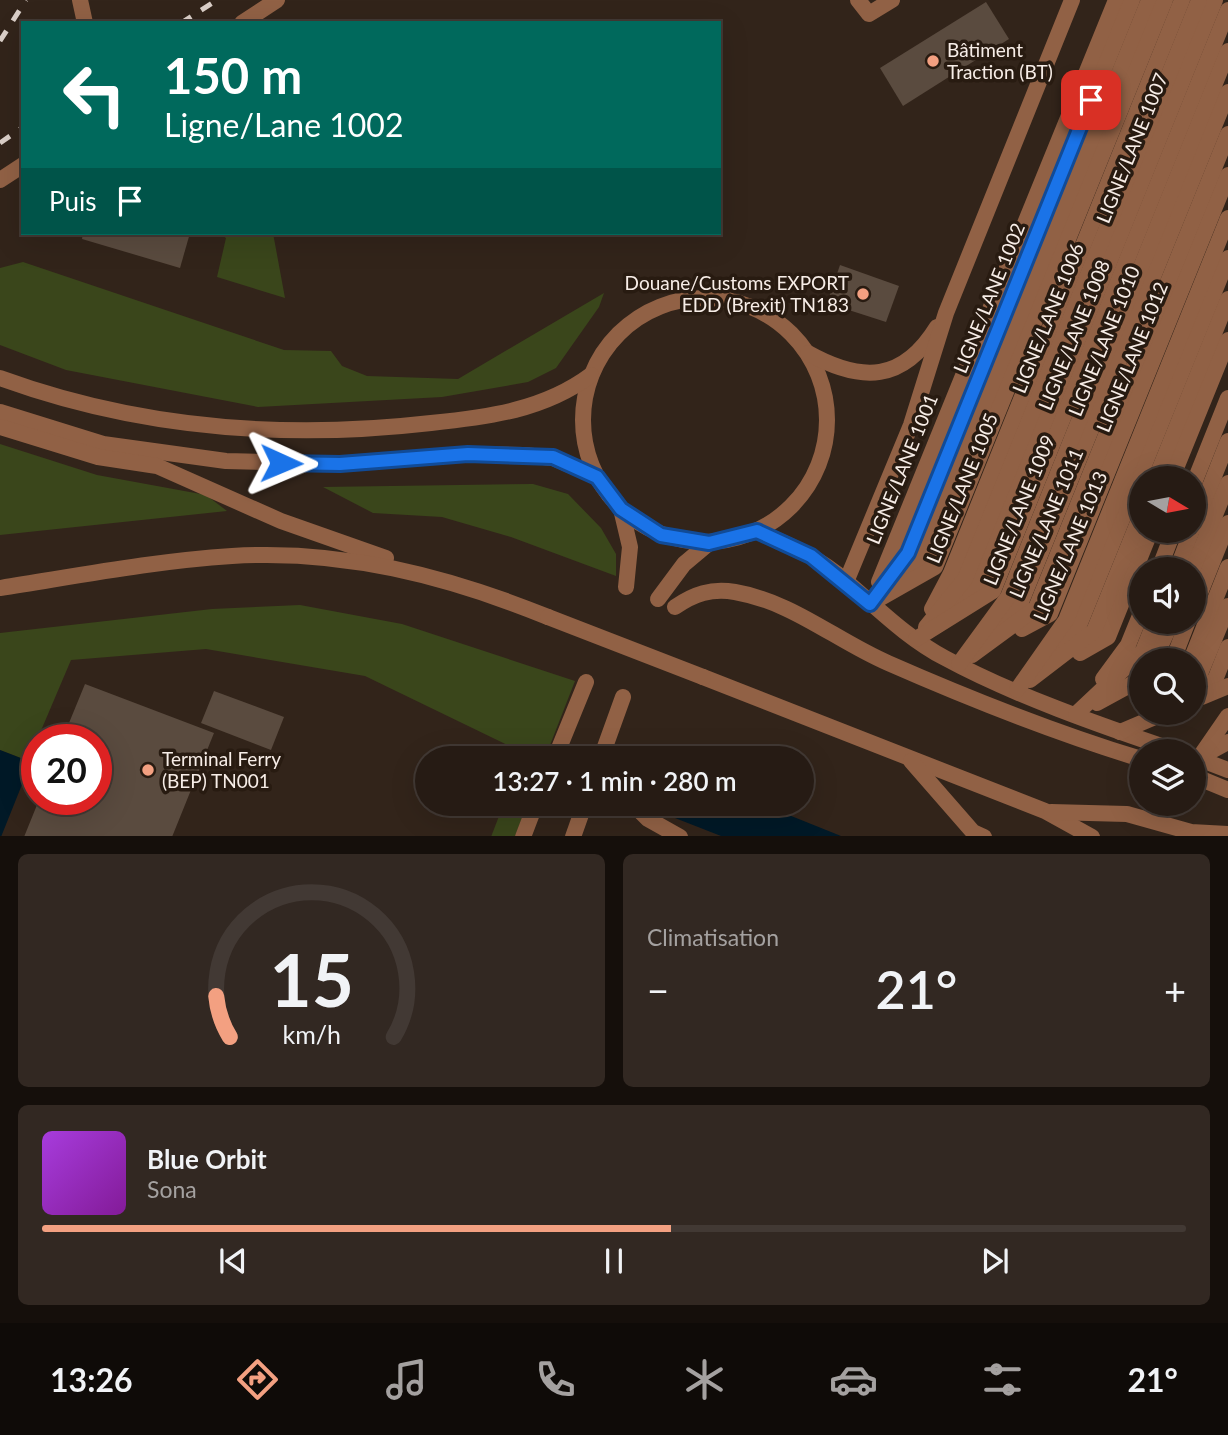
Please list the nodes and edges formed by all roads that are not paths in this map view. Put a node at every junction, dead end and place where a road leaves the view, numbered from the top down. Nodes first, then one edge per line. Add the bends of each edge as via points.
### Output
1 (80, 0) edge
2 (277, 0) edge
3 (858, 0) edge
4 (892, 0) edge
5 (1072, 0) edge
6 (1116, 0) edge
7 (1132, 0) edge
8 (1149, 0) edge
9 (1165, 0) edge
10 (1182, 0) edge
11 (1199, 0) edge
12 (1215, 0) edge
13 (1228, 10) edge
14 (85, 21) edge
15 (245, 21) edge
16 (1228, 51) edge
17 (1228, 92) edge
18 (1228, 134) edge
19 (21, 166) edge
20 (1228, 175) edge
21 (0, 180) edge
22 (1228, 218) edge
23 (1228, 258) edge
24 (1228, 299) edge
25 (946, 313) junction
26 (1228, 340) edge
27 (806, 352) junction
28 (592, 374) junction
29 (0, 378) edge
30 (1228, 398) edge
31 (0, 412) edge
32 (0, 427) edge
33 (1228, 441) edge
34 (1161, 466) edge
35 (1177, 466) edge
36 (1201, 466) edge
37 (597, 477) junction
38 (1228, 483) edge
39 (1206, 496) edge
40 (621, 509) junction
41 (1228, 523) edge
42 (757, 531) junction
43 (709, 543) junction
44 (1130, 543) edge
45 (1146, 543) edge
46 (1198, 557) edge
47 (1228, 567) edge
48 (1206, 578) edge
49 (448, 580) junction
50 (846, 582) junction
51 (626, 587) dead end
52 (0, 588) edge
53 (658, 600) dead end
54 (870, 604) junction
55 (1228, 606) edge
56 (675, 607) dead end
57 (1132, 634) edge
58 (1150, 634) edge
59 (916, 639) junction
60 (1228, 647) edge
61 (1196, 648) edge
62 (1206, 659) edge
63 (959, 664) junction
64 (1129, 677) edge
65 (586, 682) dead end
66 (1129, 685) edge
67 (1206, 685) edge
68 (1228, 686) edge
69 (1017, 690) junction
70 (1206, 696) edge
71 (622, 697) dead end
72 (1076, 714) junction
73 (1228, 716) edge
74 (1129, 723) edge
75 (1129, 725) edge
76 (1133, 725) edge
77 (1136, 725) edge
78 (1228, 729) edge
79 (1120, 732) junction
80 (1228, 737) edge
81 (1141, 739) edge
82 (1228, 742) edge
83 (1206, 744) edge
84 (560, 746) edge
85 (606, 746) edge
86 (1206, 748) edge
87 (1206, 751) edge
88 (1206, 752) edge
89 (1129, 755) edge
90 (907, 757) junction
91 (1206, 761) edge
92 (1228, 770) edge
93 (1206, 781) edge
94 (1228, 790) edge
95 (1045, 811) junction
96 (531, 816) edge
97 (580, 816) edge
98 (644, 816) edge
99 (1228, 834) edge
100 (523, 836) edge
101 (573, 836) edge
102 (680, 836) edge
103 (984, 836) edge
104 (1092, 836) edge

1 - 14 lane
2 - 15 lane
3 - 4 lane via 869,14
5 - 25 lane
6 - 54 lane, LIGNE/LANE 1001
7 - 54 lane, LIGNE/LANE 1002 via 908,553
8 - 54 lane via 921,561
9 - 54 lane via 935,567
10 - 59 lane, LIGNE/LANE 1005 via 951,573
11 - 59 lane, LIGNE/LANE 1006 via 965,579
12 - 59 lane, LIGNE/LANE 1007 via 979,585
13 - 59 lane, LIGNE/LANE 1008 via 993,591
16 - 63 lane, LIGNE/LANE 1009 via 1008,597
17 - 63 lane, LIGNE/LANE 1010 via 1021,602
18 - 63 lane, LIGNE/LANE 1011 via 1036,608
19 - 21 lane
20 - 63 lane, LIGNE/LANE 1012 via 1050,614
22 - 69 lane, LIGNE/LANE 1013 via 1066,620
23 - 69 lane via 1080,623
24 - 34 lane
25 - 27 lane via 924,348 891,369 876,373 839,370
25 - 50 lane via 911,425
26 - 35 lane
27 - 28 lane via 789,332 757,309 719,298 692,298 666,304 631,322 604,351
27 - 42 lane via 826,405 820,460 791,507
28 - 29 lane via 556,398 498,414 307,432 180,424 75,402
28 - 37 lane via 584,400 583,427
30 - 36 lane
31 - 37 lane via 103,444 226,461 340,464 468,454 524,455 553,457
32 - 49 lane via 98,457 158,466 281,521
33 - 39 lane
37 - 40 lane
38 - 46 lane
40 - 43 lane via 661,535
40 - 51 lane via 630,547
41 - 48 lane
42 - 43 lane
42 - 50 lane via 811,556
43 - 53 lane via 684,564
44 - 69 lane via 1094,631
45 - 69 lane via 1108,637
47 - 61 lane
49 - 52 lane via 349,560 283,555 234,556
49 - 90 lane, bridge
50 - 54 lane
54 - 59 lane
55 - 62 lane
56 - 89 lane via 719,590 764,599 813,620 888,663
57 - 72 lane
58 - 72 lane via 1143,651
59 - 63 lane
60 - 67 lane via 1215,680
63 - 69 lane
64 - 72 lane
65 - 84 lane
66 - 72 lane
68 - 70 lane
69 - 72 lane
71 - 85 lane
72 - 79 lane
73 - 83 lane
74 - 79 lane
75 - 79 lane
76 - 79 lane
77 - 79 lane
78 - 86 lane
79 - 81 lane
80 - 87 lane
82 - 88 lane
90 - 95 lane
90 - 103 lane via 973,832
91 - 92 lane
93 - 94 lane
95 - 99 lane via 1127,814 1191,832
95 - 104 lane
96 - 100 lane
97 - 101 lane
98 - 102 lane

